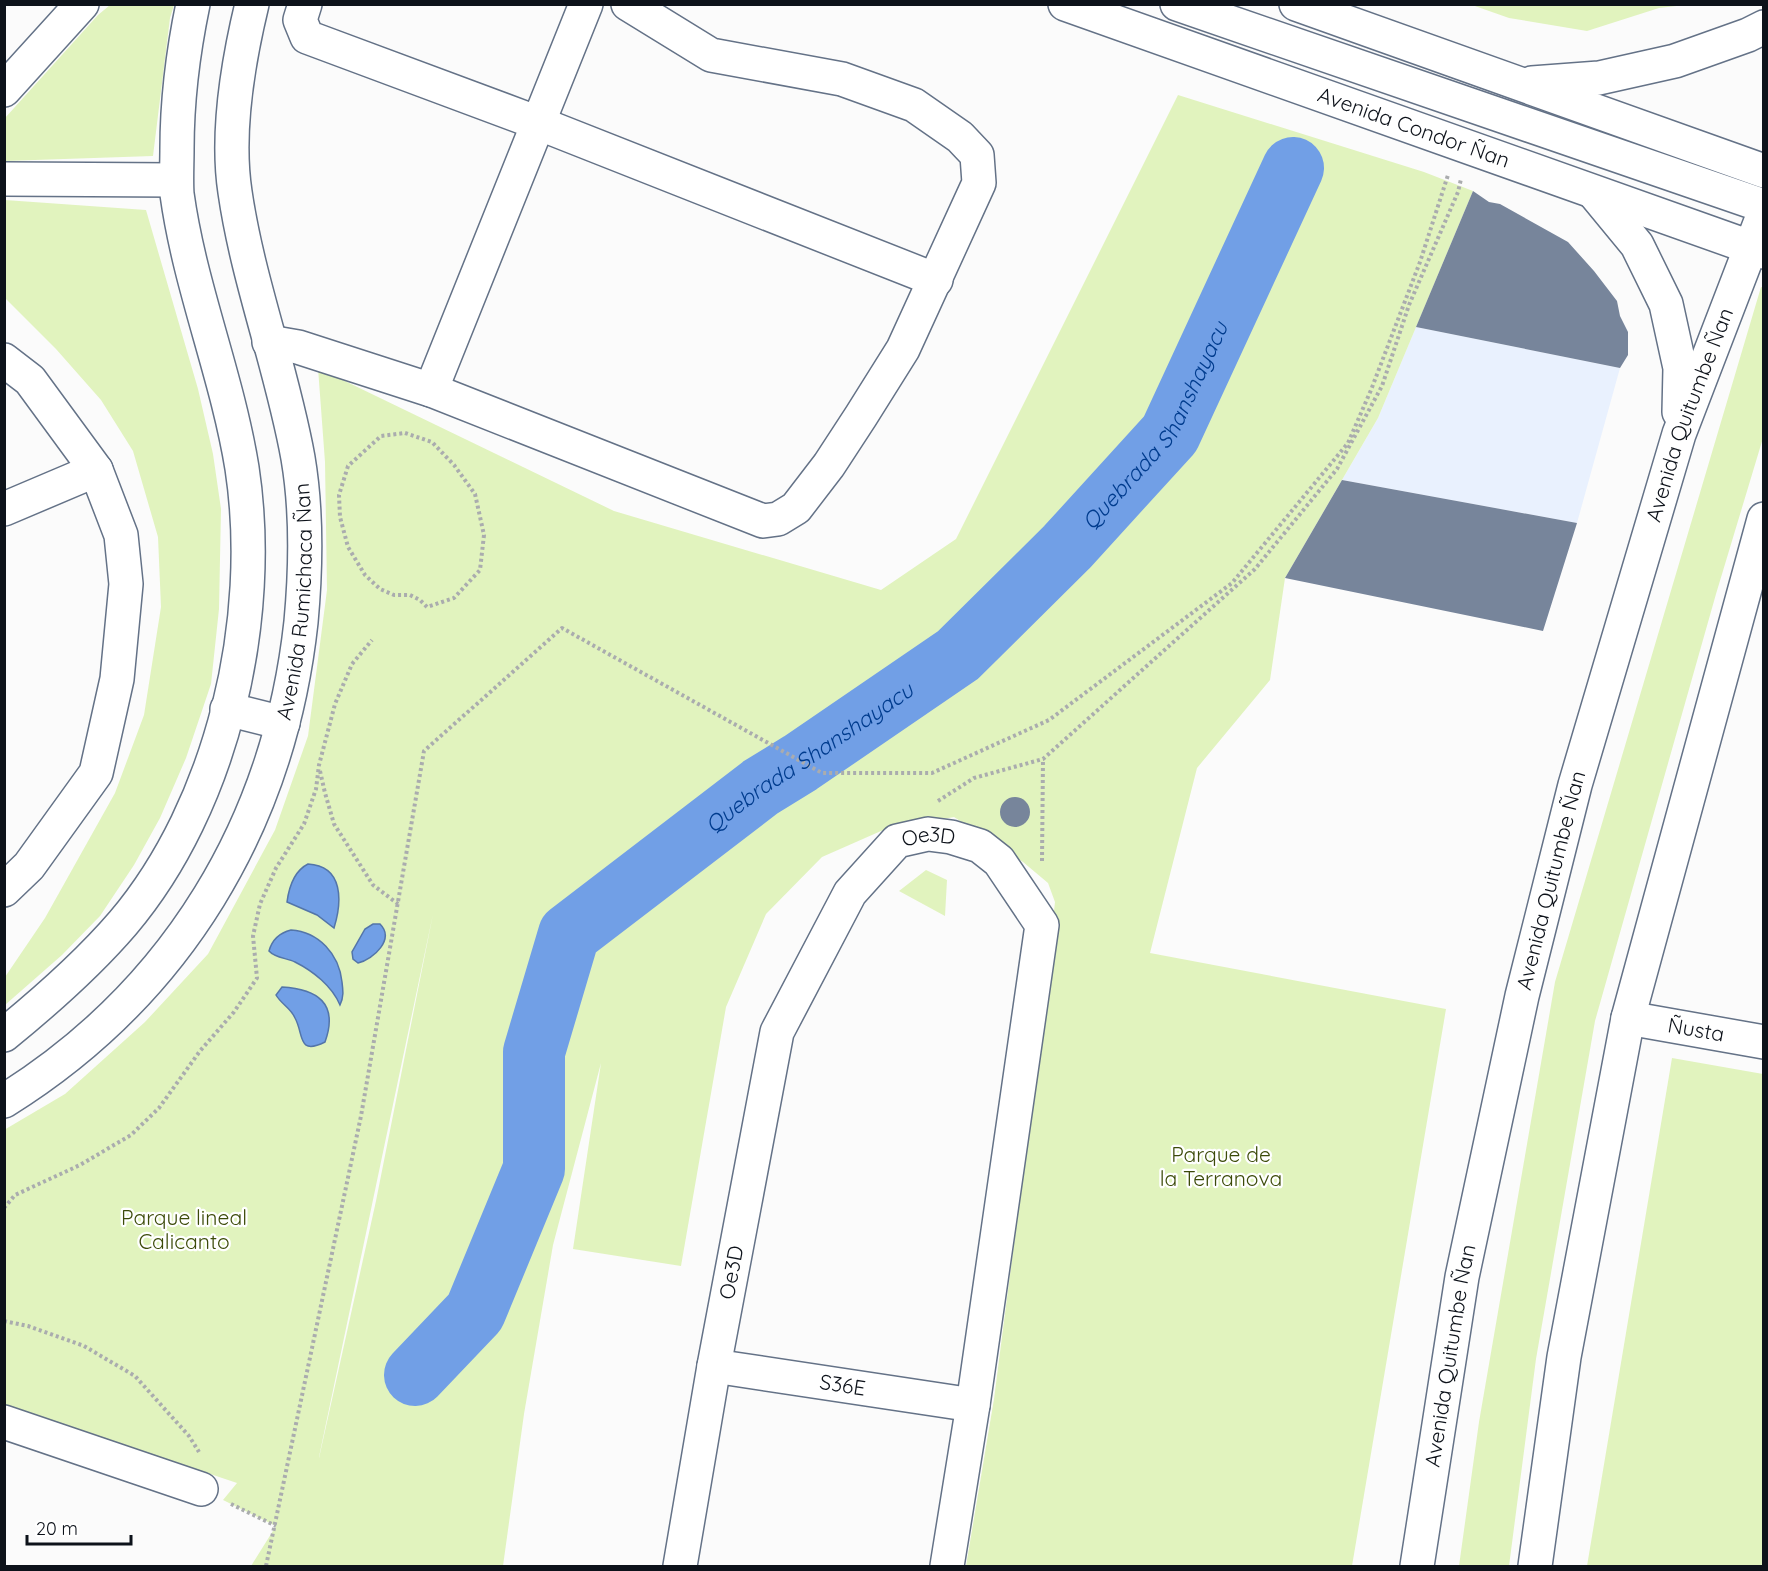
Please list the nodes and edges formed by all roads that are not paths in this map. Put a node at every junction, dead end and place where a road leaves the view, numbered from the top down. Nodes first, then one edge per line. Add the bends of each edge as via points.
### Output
1 (82, 4) edge
2 (193, 4) edge
3 (252, 4) edge
4 (304, 4) edge
5 (586, 4) edge
6 (628, 4) edge
7 (1065, 4) edge
8 (1177, 4) edge
9 (1296, 4) edge
10 (1764, 27) edge
11 (1521, 84) junction
12 (4, 90) edge
13 (538, 123) junction
14 (1764, 171) edge
15 (4, 179) edge
16 (176, 180) junction
17 (1764, 180) edge
18 (1720, 191) junction
19 (1596, 194) junction
20 (1764, 206) edge
21 (1764, 213) edge
22 (1756, 250) edge
23 (936, 280) junction
24 (269, 342) junction
25 (4, 360) edge
26 (431, 390) junction
27 (1679, 434) junction
28 (96, 470) junction
29 (4, 509) edge
30 (1764, 519) edge
31 (228, 710) junction
32 (283, 723) junction
33 (4, 890) edge
34 (1628, 1018) junction
35 (4, 1035) edge
36 (1764, 1042) edge
37 (4, 1101) edge
38 (714, 1366) junction
39 (973, 1405) junction
40 (4, 1422) edge
41 (201, 1489) road end
42 (680, 1566) edge
43 (947, 1566) edge
44 (1417, 1566) edge
45 (1535, 1566) edge

1 - 12 main road
2 - 16 main road, Avenida Rumichaca Ñan via 182,70
3 - 24 main road, Avenida Rumichaca Ñan via 238,77 234,189
4 - 13 main road via 300,20 307,37
5 - 13 main road
6 - 23 main road via 711,55 842,80 914,105 960,136 977,155 979,183
7 - 19 main road, Avenida Condor Ñan
8 - 18 main road
9 - 11 main road
10 - 11 main road via 1675,61 1599,78
11 - 14 main road
13 - 23 main road
13 - 26 main road
15 - 16 main road
16 - 31 main road, Avenida Rumichaca Ñan via 190,258 242,469 247,588 242,647
17 - 18 main road
18 - 20 main road
19 - 22 main road, Avenida Condor Ñan
19 - 27 main road via 1637,245 1666,304 1680,368
21 - 22 main road, Avenida Quitumbe Ñan
22 - 27 main road, Avenida Quitumbe Ñan
23 - 26 main road via 903,349 842,446 796,508 778,519 763,521
24 - 26 main road via 298,346
24 - 32 main road, Avenida Rumichaca Ñan via 283,386 298,461 304,522 302,612
25 - 28 main road via 30,380
27 - 44 main road, Avenida Quitumbe Ñan via 1575,785 1522,996 1462,1277
28 - 29 main road
28 - 33 main road via 121,535 126,584 117,679 96,773 29,866
30 - 34 main road
31 - 32 main road
31 - 35 main road, Avenida Rumichaca Ñan via 211,766 187,821 125,921 86,964
32 - 37 main road, Avenida Rumichaca Ñan via 265,785 238,846 170,956 81,1045 36,1082
34 - 36 main road, Ñusta
34 - 45 main road via 1564,1357
38 - 39 main road, S36E
38 - 39 main road, Oe3D via 777,1032 850,893 877,861 897,841 928,834 951,837 980,846 999,861 1042,925
38 - 42 main road, Oe3D
39 - 43 main road, Oe3D
40 - 41 main road

